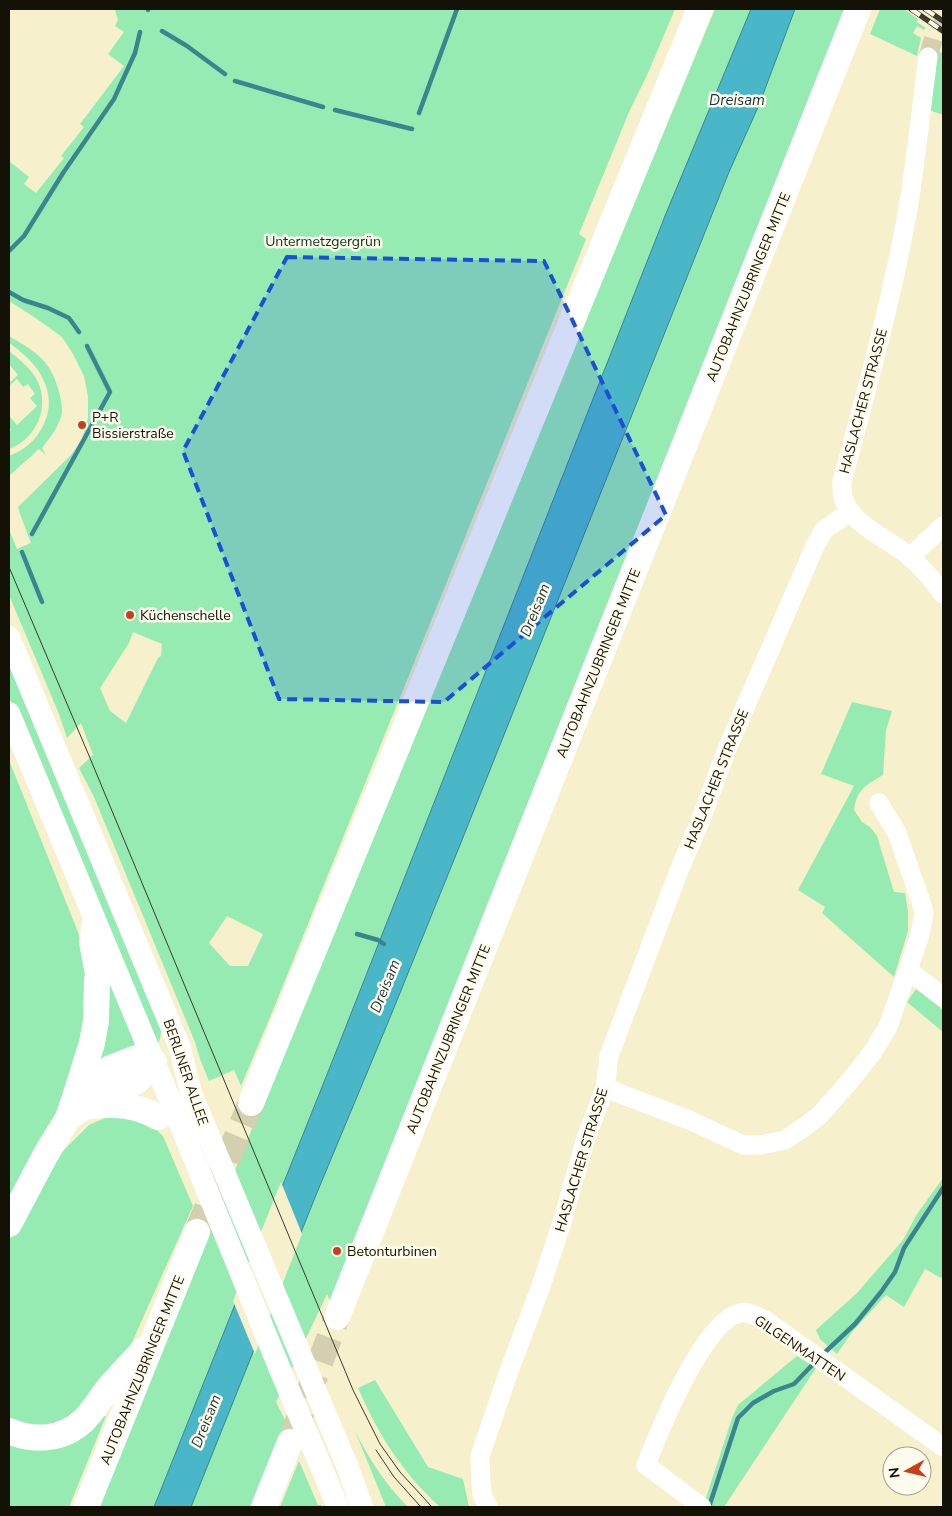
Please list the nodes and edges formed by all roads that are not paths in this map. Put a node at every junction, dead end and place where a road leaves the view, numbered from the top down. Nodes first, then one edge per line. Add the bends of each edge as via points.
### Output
1 (700, 9) edge
2 (858, 9) edge
3 (928, 57) tunnel mouth
4 (850, 512) junction
5 (943, 526) edge
6 (910, 556) junction
7 (943, 594) edge
8 (9, 637) edge
9 (9, 713) edge
10 (878, 803) dead end
11 (94, 917) junction
12 (908, 970) junction
13 (97, 980) joint
14 (943, 997) edge
15 (180, 1048) junction
16 (154, 1062) junction
17 (604, 1088) junction
18 (251, 1103) tunnel mouth
19 (77, 1107) junction
20 (164, 1109) junction
21 (9, 1224) edge
22 (197, 1232) tunnel mouth
23 (337, 1317) tunnel mouth
24 (155, 1339) junction
25 (9, 1430) edge
26 (290, 1442) tunnel mouth
27 (943, 1447) edge
28 (337, 1503) edge
29 (86, 1507) edge
30 (264, 1507) edge
31 (362, 1507) edge
32 (488, 1507) edge
33 (702, 1507) edge

1 - 18 highway
2 - 23 highway, AUTOBAHNZUBRINGER MITTE
3 - 4 street, HASLACHER STRASSE via 902,236 881,333 842,482 843,497
4 - 6 street via 862,524
4 - 17 street, HASLACHER STRASSE via 824,530 815,546 727,749 609,1056
5 - 6 street
6 - 7 street
8 - 15 main road, BERLINER ALLEE
9 - 11 main road, BERLINER ALLEE
10 - 12 street via 897,833 924,913
11 - 13 main road via 90,942
11 - 16 main road, BERLINER ALLEE
12 - 14 street
12 - 17 street via 888,1027 872,1053 820,1115 785,1140 743,1145 689,1120
13 - 19 highway via 96,1021
15 - 16 main road
15 - 31 main road, BERLINER ALLEE via 191,1093
16 - 19 highway via 137,1081
16 - 20 main road, BERLINER ALLEE
17 - 32 street, HASLACHER STRASSE via 541,1286 480,1456 482,1494
19 - 20 highway via 126,1105 148,1111
19 - 21 highway via 46,1154
20 - 28 main road, BERLINER ALLEE via 187,1141
22 - 24 highway, AUTOBAHNZUBRINGER MITTE
24 - 25 highway via 82,1421 71,1429 35,1438
24 - 29 highway, AUTOBAHNZUBRINGER MITTE
26 - 30 highway
27 - 33 street, GILGENMATTEN via 765,1320 748,1313 738,1313 715,1329 686,1374 646,1465

